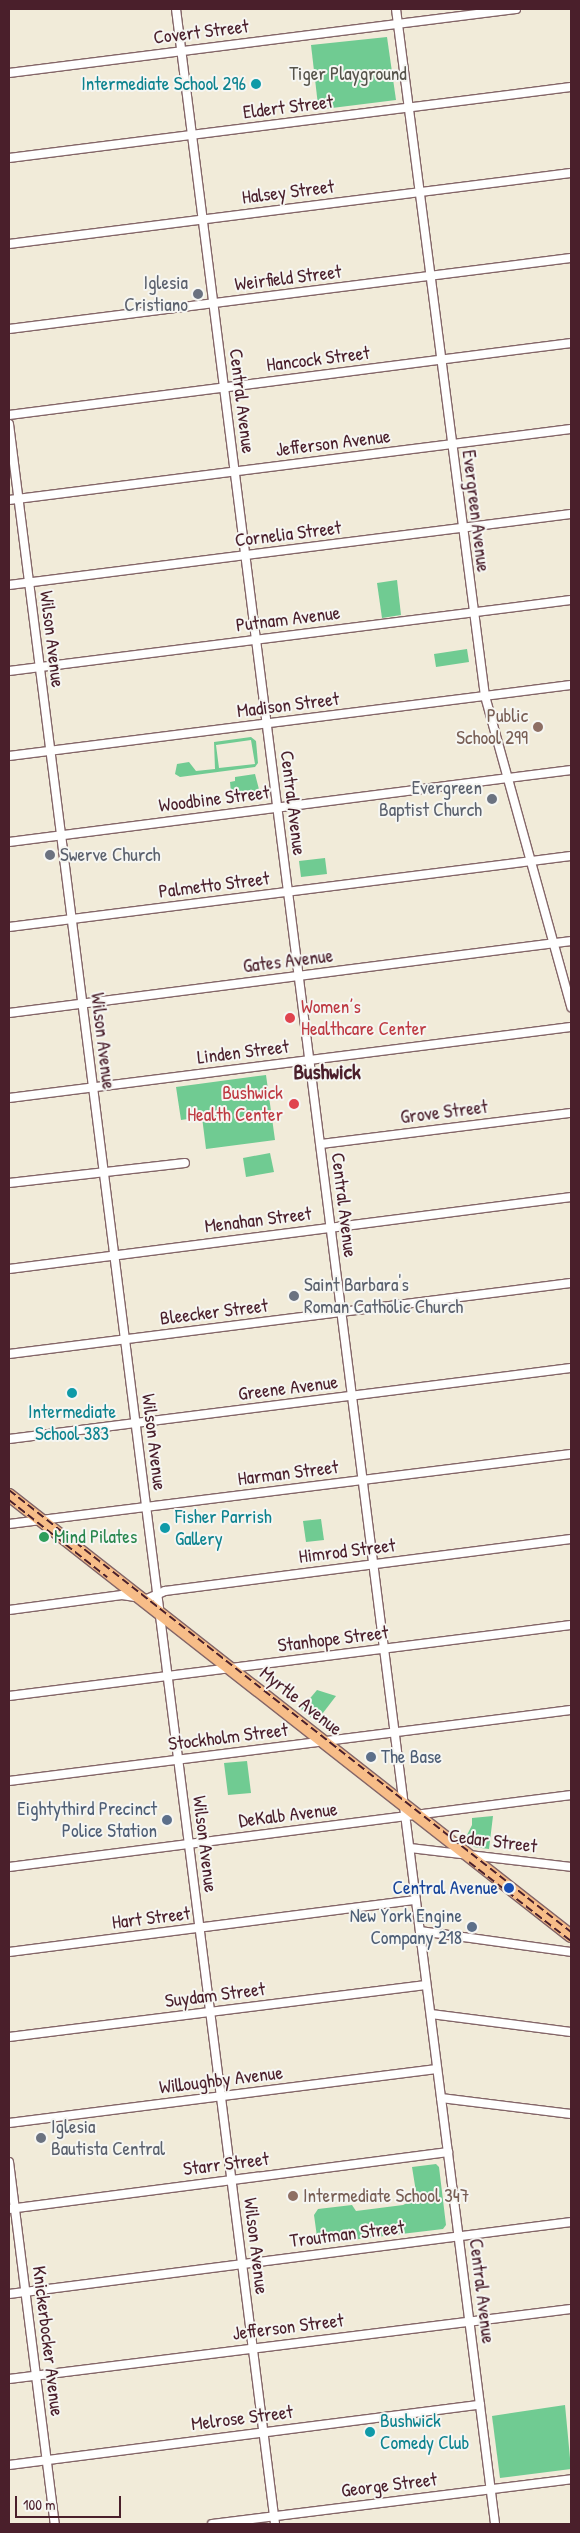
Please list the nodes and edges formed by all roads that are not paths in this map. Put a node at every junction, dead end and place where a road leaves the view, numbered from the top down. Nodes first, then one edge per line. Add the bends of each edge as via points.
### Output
1 (176, 9) edge
2 (396, 9) edge
3 (516, 9) edge
4 (398, 24) junction
5 (182, 51) junction
6 (9, 73) edge
7 (571, 87) edge
8 (409, 108) junction
9 (192, 135) junction
10 (9, 158) edge
11 (571, 173) edge
12 (420, 192) junction
13 (203, 219) junction
14 (9, 244) edge
15 (571, 258) edge
16 (430, 276) junction
17 (214, 303) junction
18 (9, 329) edge
19 (571, 344) edge
20 (441, 360) junction
21 (224, 387) junction
22 (9, 415) edge
23 (9, 424) edge
24 (571, 429) edge
25 (452, 444) junction
26 (235, 471) junction
27 (18, 499) junction
28 (9, 500) edge
29 (571, 514) edge
30 (462, 528) junction
31 (246, 555) junction
32 (29, 583) junction
33 (9, 585) edge
34 (571, 600) edge
35 (472, 612) junction
36 (256, 640) junction
37 (40, 667) junction
38 (9, 671) edge
39 (571, 685) edge
40 (485, 696) junction
41 (267, 724) junction
42 (50, 751) junction
43 (9, 756) edge
44 (571, 770) edge
45 (507, 779) junction
46 (277, 808) junction
47 (61, 835) junction
48 (9, 842) edge
49 (571, 856) edge
50 (529, 861) junction
51 (288, 892) junction
52 (72, 919) junction
53 (9, 927) edge
54 (571, 941) edge
55 (553, 944) junction
56 (299, 976) junction
57 (82, 1003) junction
58 (571, 1007) edge
59 (9, 1013) edge
60 (571, 1027) edge
61 (309, 1060) junction
62 (93, 1088) junction
63 (9, 1098) edge
64 (571, 1113) edge
65 (320, 1144) junction
66 (185, 1162) dead end
67 (103, 1172) junction
68 (9, 1184) edge
69 (571, 1197) edge
70 (331, 1228) junction
71 (114, 1255) junction
72 (9, 1269) edge
73 (571, 1283) edge
74 (341, 1312) junction
75 (125, 1340) junction
76 (9, 1354) edge
77 (571, 1368) edge
78 (352, 1396) junction
79 (136, 1424) junction
80 (9, 1440) edge
81 (571, 1454) edge
82 (363, 1480) junction
83 (9, 1495) edge
84 (146, 1508) junction
85 (40, 1520) junction
86 (9, 1524) edge
87 (571, 1539) edge
88 (373, 1564) junction
89 (138, 1596) junction
90 (157, 1596) junction
91 (9, 1610) edge
92 (160, 1613) junction
93 (571, 1625) edge
94 (384, 1648) junction
95 (230, 1668) junction
96 (167, 1676) junction
97 (9, 1696) edge
98 (571, 1710) edge
99 (395, 1733) junction
100 (322, 1742) junction
101 (178, 1760) junction
102 (9, 1782) edge
103 (571, 1795) edge
104 (408, 1812) junction
105 (189, 1844) junction
106 (410, 1848) junction
107 (465, 1854) junction
108 (9, 1867) edge
109 (571, 1867) edge
110 (416, 1900) junction
111 (199, 1928) junction
112 (420, 1931) junction
113 (571, 1936) edge
114 (9, 1952) edge
115 (571, 1952) edge
116 (426, 1985) junction
117 (210, 2012) junction
118 (430, 2014) junction
119 (571, 2032) edge
120 (9, 2037) edge
121 (437, 2069) junction
122 (220, 2096) junction
123 (441, 2098) junction
124 (571, 2114) edge
125 (9, 2123) edge
126 (448, 2152) junction
127 (9, 2162) edge
128 (232, 2180) junction
129 (12, 2208) edge
130 (571, 2222) edge
131 (459, 2237) junction
132 (242, 2264) junction
133 (25, 2292) junction
134 (9, 2294) edge
135 (571, 2309) edge
136 (469, 2321) junction
137 (253, 2348) junction
138 (36, 2376) junction
139 (9, 2379) edge
140 (480, 2405) junction
141 (263, 2432) junction
142 (47, 2460) junction
143 (9, 2465) edge
144 (571, 2479) edge
145 (490, 2489) junction
146 (274, 2520) edge
147 (55, 2524) edge
148 (212, 2524) edge
149 (495, 2524) edge

1 - 5 street, Central Avenue
2 - 4 street, Evergreen Avenue
3 - 4 street, Covert Street
4 - 5 street, Covert Street
4 - 8 street, Evergreen Avenue
5 - 6 street, Covert Street
5 - 9 street, Central Avenue
7 - 8 street, Eldert Street
8 - 9 street, Eldert Street
8 - 12 street, Evergreen Avenue
9 - 10 street, Eldert Street
9 - 13 street, Central Avenue
11 - 12 street, Halsey Street
12 - 13 street, Halsey Street
12 - 16 street, Evergreen Avenue
13 - 14 street, Halsey Street
13 - 17 street, Central Avenue
15 - 16 street, Weirfield Street
16 - 17 street, Weirfield Street
16 - 20 street, Evergreen Avenue
17 - 18 street, Weirfield Street
17 - 21 street, Central Avenue
19 - 20 street, Hancock Street
20 - 21 street, Hancock Street
20 - 25 street, Evergreen Avenue
21 - 22 street, Hancock Street
21 - 26 street, Central Avenue
23 - 27 street, Wilson Avenue
24 - 25 street, Jefferson Avenue
25 - 26 street, Jefferson Avenue
25 - 30 street, Evergreen Avenue
26 - 27 street, Jefferson Avenue
26 - 31 street, Central Avenue
27 - 28 street, Jefferson Avenue
27 - 32 street, Wilson Avenue
29 - 30 street, Cornelia Street
30 - 31 street, Cornelia Street
30 - 35 street, Evergreen Avenue
31 - 32 street, Cornelia Street
31 - 36 street, Central Avenue
32 - 33 street, Cornelia Street
32 - 37 street, Wilson Avenue
34 - 35 street, Putnam Avenue
35 - 36 street, Putnam Avenue
35 - 40 street, Evergreen Avenue
36 - 37 street, Putnam Avenue
36 - 41 street, Central Avenue
37 - 38 street, Putnam Avenue
37 - 42 street, Wilson Avenue
39 - 40 street, Madison Street
40 - 41 street, Madison Street
40 - 45 street, Evergreen Avenue
41 - 42 street, Madison Street
41 - 46 street, Central Avenue
42 - 43 street, Madison Street
42 - 47 street, Wilson Avenue
44 - 45 street, Woodbine Street
45 - 46 street, Woodbine Street
45 - 50 street, Evergreen Avenue
46 - 47 street, Woodbine Street
46 - 51 street, Central Avenue
47 - 48 street, Woodbine Street
47 - 52 street, Wilson Avenue
49 - 50 street, Palmetto Street
50 - 51 street, Palmetto Street
50 - 55 street, Evergreen Avenue
51 - 52 street, Palmetto Street
51 - 56 street, Central Avenue
52 - 53 street, Palmetto Street
52 - 57 street, Wilson Avenue
54 - 55 street, Gates Avenue
55 - 56 street, Gates Avenue
55 - 58 street, Evergreen Avenue
56 - 57 street, Gates Avenue
56 - 61 street, Central Avenue
57 - 59 street, Gates Avenue
57 - 62 street, Wilson Avenue
60 - 61 street, Linden Street
61 - 62 street, Linden Street
61 - 65 street, Central Avenue
62 - 63 street, Linden Street
62 - 67 street, Wilson Avenue
64 - 65 street, Grove Street
65 - 70 street, Central Avenue
66 - 67 street
67 - 68 street
67 - 71 street, Wilson Avenue
69 - 70 street, Menahan Street
70 - 71 street, Menahan Street
70 - 74 street, Central Avenue
71 - 72 street, Menahan Street
71 - 75 street, Wilson Avenue
73 - 74 street, Bleecker Street
74 - 75 street, Bleecker Street
74 - 78 street, Central Avenue
75 - 76 street, Bleecker Street
75 - 79 street, Wilson Avenue
77 - 78 street, Greene Avenue
78 - 79 street, Greene Avenue
78 - 82 street, Central Avenue
79 - 80 street, Greene Avenue
79 - 84 street, Wilson Avenue
81 - 82 street, Harman Street
82 - 84 street, Harman Street
82 - 88 street, Central Avenue
83 - 85 main road, Myrtle Avenue
84 - 85 street, Harman Street
84 - 90 street, Wilson Avenue
85 - 86 street, Harman Street
85 - 89 main road, Myrtle Avenue
87 - 88 street, Himrod Street
88 - 90 street, Himrod Street via 165,1591
88 - 94 street, Central Avenue
89 - 90 street, Himrod Street
89 - 91 street, Himrod Street via 122,1595
89 - 92 main road, Myrtle Avenue
90 - 92 street, Wilson Avenue
92 - 95 main road, Myrtle Avenue
92 - 96 street, Wilson Avenue
93 - 94 street, Stanhope Street
94 - 95 street, Stanhope Street
94 - 99 street, Central Avenue
95 - 96 street, Stanhope Street
95 - 100 main road, Myrtle Avenue
96 - 97 street, Stanhope Street
96 - 101 street, Wilson Avenue
98 - 99 street, Stockholm Street
99 - 100 street, Stockholm Street
99 - 104 street, Central Avenue
100 - 101 street, Stockholm Street
100 - 104 main road, Myrtle Avenue
101 - 102 street, Stockholm Street
101 - 105 street, Wilson Avenue
103 - 104 street, DeKalb Avenue
104 - 105 street, DeKalb Avenue
104 - 106 street, Central Avenue
104 - 107 main road, Myrtle Avenue
105 - 108 street, DeKalb Avenue
105 - 111 street, Wilson Avenue
106 - 107 street, Cedar Street
106 - 110 street, Central Avenue
107 - 109 street, Cedar Street
107 - 113 main road, Myrtle Avenue
110 - 111 street, Hart Street
110 - 112 street, Central Avenue
111 - 114 street, Hart Street
111 - 117 street, Wilson Avenue
112 - 115 street
112 - 116 street, Central Avenue
116 - 117 street, Suydam Street
116 - 118 street, Central Avenue
117 - 120 street, Suydam Street
117 - 122 street, Wilson Avenue
118 - 119 street
118 - 121 street, Central Avenue
121 - 122 street, Willoughby Avenue
121 - 123 street, Central Avenue
122 - 125 street, Willoughby Avenue
122 - 128 street, Wilson Avenue
123 - 124 street
123 - 126 street, Central Avenue
126 - 128 street, Starr Street
126 - 131 street, Central Avenue
127 - 129 street, Knickerbocker Avenue
128 - 129 street, Starr Street
128 - 132 street, Wilson Avenue
129 - 133 street, Knickerbocker Avenue
130 - 131 street, Troutman Street
131 - 132 street, Troutman Street
131 - 136 street, Central Avenue
132 - 133 street, Troutman Street
132 - 137 street, Wilson Avenue
133 - 134 street, Troutman Street
133 - 138 street, Knickerbocker Avenue
135 - 136 street, Jefferson Street
136 - 137 street, Jefferson Street
136 - 140 street, Central Avenue
137 - 138 street, Jefferson Street
137 - 141 street, Wilson Avenue
138 - 139 street, Jefferson Street
138 - 142 street, Knickerbocker Avenue
140 - 141 street, Melrose Street
140 - 145 street, Central Avenue
141 - 142 street, Melrose Street
141 - 146 street, Wilson Avenue
142 - 143 street, Melrose Street
142 - 147 street, Knickerbocker Avenue
144 - 145 street, George Street
145 - 146 street, George Street
145 - 149 street, Central Avenue
146 - 148 street, George Street

